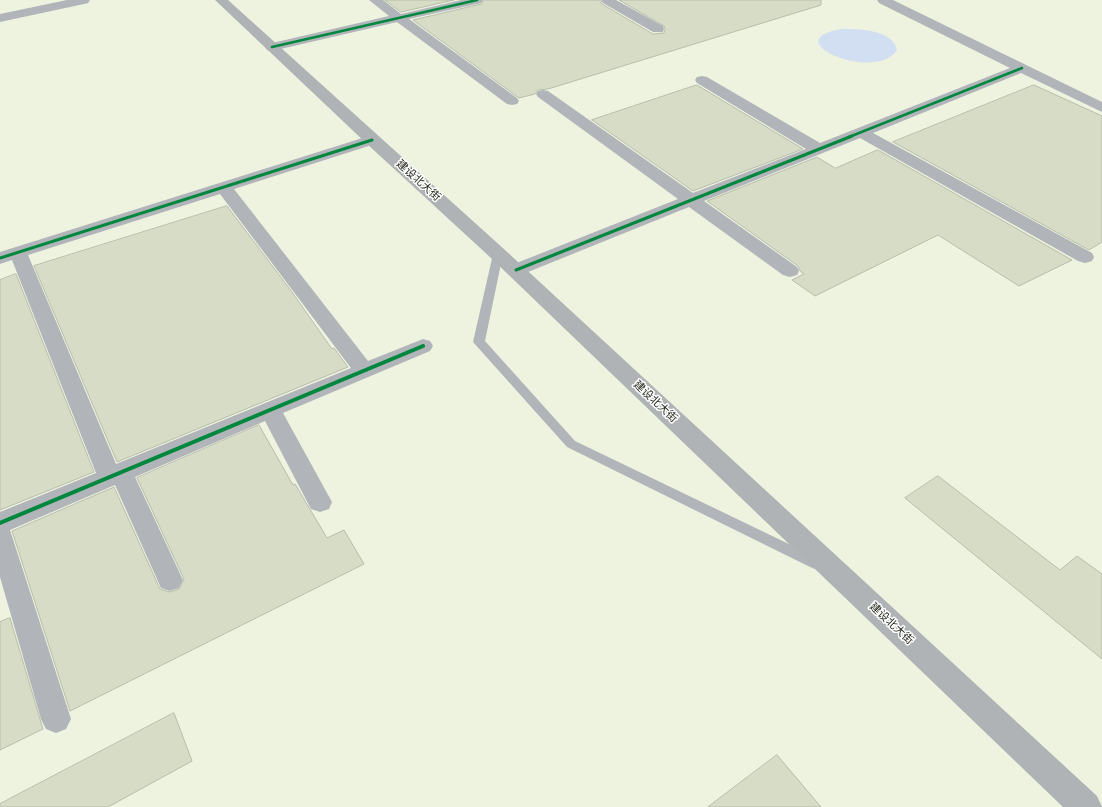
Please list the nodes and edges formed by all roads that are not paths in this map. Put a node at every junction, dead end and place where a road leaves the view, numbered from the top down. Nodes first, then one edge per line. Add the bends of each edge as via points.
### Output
1 (84, 0) edge
2 (221, 0) edge
3 (375, 0) edge
4 (477, 0) edge
5 (607, 0) edge
6 (883, 0) edge
7 (68, 2) edge
8 (0, 18) edge
9 (400, 19) junction
10 (658, 29) dead end
11 (272, 47) junction
12 (1022, 68) junction
13 (702, 80) dead end
14 (543, 94) dead end
15 (512, 101) dead end
16 (1102, 108) edge
17 (860, 132) junction
18 (372, 140) junction
19 (818, 149) junction
20 (224, 187) junction
21 (690, 200) junction
22 (498, 254) junction
23 (9, 256) edge
24 (1085, 257) dead end
25 (516, 270) junction
26 (790, 271) dead end
27 (423, 346) dead end
28 (364, 370) junction
29 (270, 409) junction
30 (115, 474) junction
31 (320, 502) dead end
32 (0, 522) edge
33 (0, 534) edge
34 (836, 573) junction
35 (170, 580) dead end
36 (56, 719) dead end
37 (1086, 807) edge

1 - 7 street
2 - 11 main road, 建设北大街
3 - 9 street
4 - 9 street
5 - 10 street
6 - 12 street
7 - 8 street via 16,9
9 - 11 street
9 - 15 street
11 - 18 main road, 建设北大街
12 - 16 street
12 - 17 street
13 - 19 street
14 - 21 street
17 - 19 street
17 - 24 street
18 - 20 street
18 - 22 main road, 建设北大街
19 - 21 street
20 - 23 street
20 - 28 street
21 - 25 street
21 - 26 street
22 - 25 main road, 建设北大街
22 - 34 lane via 479,342 571,444
23 - 30 street
25 - 34 main road, 建设北大街
27 - 28 street
28 - 29 street
29 - 30 street
29 - 31 street
30 - 32 street
30 - 35 street
33 - 36 street
34 - 37 main road, 建设北大街

